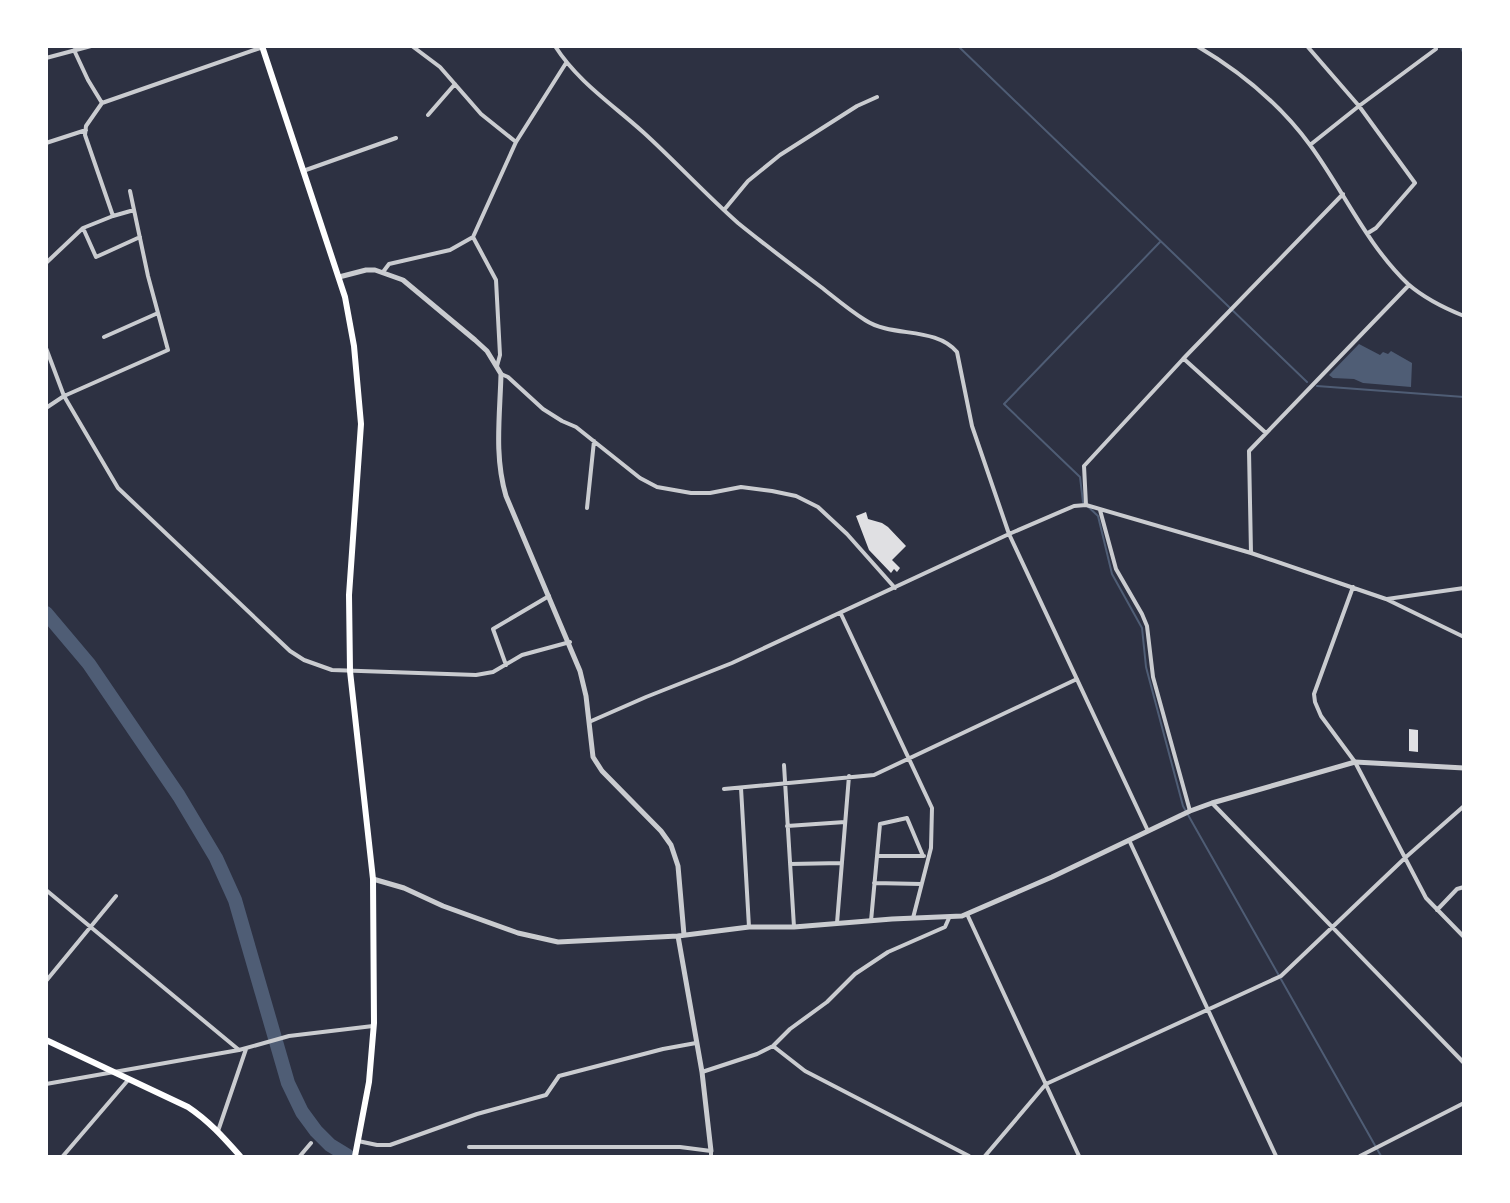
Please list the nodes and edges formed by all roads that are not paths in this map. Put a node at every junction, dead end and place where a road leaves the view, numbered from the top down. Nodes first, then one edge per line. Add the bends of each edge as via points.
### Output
1 (91, 46) edge
2 (412, 46) edge
3 (555, 46) edge
4 (1197, 46) edge
5 (1307, 46) edge
6 (262, 47) edge
7 (1436, 49) dead end
8 (74, 50) junction
9 (46, 58) edge
10 (566, 63) junction
11 (455, 84) junction
12 (877, 97) dead end
13 (102, 103) junction
14 (1359, 106) junction
15 (428, 115) dead end
16 (86, 130) junction
17 (396, 138) dead end
18 (516, 142) junction
19 (46, 143) edge
20 (1310, 145) junction
21 (303, 171) junction
22 (130, 191) dead end
23 (1343, 194) junction
24 (134, 210) junction
25 (724, 210) junction
26 (113, 216) junction
27 (83, 228) junction
28 (1368, 233) junction
29 (140, 237) junction
30 (473, 237) junction
31 (46, 263) edge
32 (383, 272) junction
33 (339, 277) junction
34 (1409, 285) junction
35 (158, 313) junction
36 (1464, 316) edge
37 (104, 337) dead end
38 (46, 348) edge
39 (1184, 359) junction
40 (52, 364) junction
41 (46, 366) edge
42 (497, 366) junction
43 (501, 374) junction
44 (64, 396) junction
45 (46, 408) edge
46 (1266, 433) junction
47 (594, 441) junction
48 (1086, 505) junction
49 (587, 508) dead end
50 (1100, 509) junction
51 (1009, 534) junction
52 (1251, 553) junction
53 (1353, 587) junction
54 (895, 588) junction
55 (1464, 588) edge
56 (550, 596) junction
57 (1386, 599) junction
58 (841, 614) junction
59 (1464, 637) edge
60 (570, 642) junction
61 (506, 665) junction
62 (350, 671) junction
63 (1077, 679) junction
64 (588, 723) junction
65 (910, 758) junction
66 (1355, 762) junction
67 (783, 765) dead end
68 (1464, 768) edge
69 (849, 776) junction
70 (785, 783) junction
71 (741, 788) junction
72 (724, 789) dead end
73 (1212, 803) junction
74 (1464, 806) edge
75 (1190, 811) junction
76 (845, 822) junction
77 (787, 826) junction
78 (1148, 831) junction
79 (1129, 840) junction
80 (877, 856) junction
81 (923, 856) junction
82 (929, 857) junction
83 (1406, 857) junction
84 (842, 863) junction
85 (790, 864) junction
86 (373, 879) junction
87 (874, 882) junction
88 (921, 885) junction
89 (1464, 887) edge
90 (46, 890) edge
91 (116, 896) dead end
92 (1437, 910) junction
93 (967, 914) junction
94 (913, 918) junction
95 (950, 918) junction
96 (871, 921) junction
97 (837, 923) junction
98 (92, 927) junction
99 (749, 927) junction
100 (794, 927) junction
101 (1333, 927) junction
102 (681, 935) junction
103 (1464, 937) edge
104 (46, 981) edge
105 (1208, 1008) junction
106 (374, 1026) junction
107 (46, 1040) edge
108 (696, 1044) junction
109 (772, 1046) junction
110 (246, 1048) junction
111 (239, 1050) junction
112 (1464, 1063) edge
113 (117, 1072) junction
114 (702, 1072) junction
115 (129, 1078) junction
116 (46, 1084) edge
117 (1046, 1084) junction
118 (1464, 1103) edge
119 (218, 1131) junction
120 (358, 1142) junction
121 (311, 1143) dead end
122 (470, 1148) dead end
123 (711, 1154) edge
124 (63, 1156) edge
125 (240, 1156) edge
126 (300, 1156) edge
127 (355, 1156) edge
128 (969, 1156) edge
129 (986, 1156) edge
130 (1079, 1156) edge
131 (1276, 1156) edge
132 (1360, 1156) edge

1 - 8 street
2 - 11 street
3 - 10 street
4 - 20 street via 1271,100
5 - 14 street
6 - 13 street
6 - 21 main road
7 - 14 street
8 - 9 street
8 - 13 street
10 - 18 street
10 - 25 street
11 - 15 street
11 - 18 street via 481,114
12 - 25 street via 780,155 748,181
13 - 16 street
14 - 20 street
14 - 28 street via 1415,183
16 - 19 street
16 - 26 street via 87,145
17 - 21 street
18 - 30 street
20 - 23 street
21 - 33 main road
22 - 24 street
23 - 28 street
23 - 39 street
24 - 26 street
24 - 29 street
25 - 51 street via 866,321 951,344 957,352 972,426
26 - 27 street
27 - 29 street via 96,257
27 - 31 street
28 - 34 street
29 - 35 street
30 - 32 street via 450,250 389,264
30 - 42 street via 496,280 500,355
32 - 33 street via 366,270
32 - 42 street via 403,280 475,340
33 - 62 main road via 350,320 361,402 349,595
34 - 36 street via 1440,306
34 - 46 street
35 - 37 street
35 - 44 street via 168,350
38 - 40 street
39 - 46 street
39 - 48 street via 1084,466
40 - 41 street
40 - 44 street
42 - 43 street
43 - 47 street via 543,409
43 - 56 street via 501,477
44 - 45 street
44 - 62 street via 118,488 141,511 290,651 318,666
46 - 52 street via 1249,451
47 - 49 street
47 - 54 street via 657,487 710,493 741,487 796,496 818,507
48 - 50 street
48 - 51 street via 1074,506
50 - 52 street
50 - 75 street via 1116,569 1147,626 1153,677
51 - 54 street
51 - 63 street
52 - 53 street
53 - 57 street
53 - 66 street via 1314,702
54 - 58 street
55 - 57 street
56 - 60 street
56 - 61 street via 493,629
57 - 59 street
58 - 64 street
58 - 65 street
60 - 61 street via 522,655
60 - 64 street via 586,696
61 - 62 street via 476,675
62 - 86 main road
63 - 65 street
63 - 78 street
64 - 102 street via 593,757 602,771 671,844 678,866
65 - 69 street via 874,775
65 - 82 street via 932,808
66 - 68 street
66 - 73 street
66 - 83 street
67 - 70 street
69 - 70 street
69 - 76 street
70 - 71 street
70 - 77 street
71 - 72 street
71 - 99 street
73 - 75 street
73 - 101 street
74 - 83 street
75 - 78 street
76 - 77 street
76 - 84 street
77 - 85 street
78 - 79 street
79 - 93 street
79 - 105 street
80 - 81 street
80 - 81 street via 880,824 907,818
80 - 87 street
81 - 82 street
82 - 88 street
83 - 92 street via 1426,898
83 - 101 street
84 - 85 street
84 - 97 street
85 - 100 street
86 - 102 street via 518,933 558,942
86 - 106 main road
87 - 88 street
87 - 96 street
88 - 94 street
89 - 92 street via 1457,889
90 - 98 street
91 - 98 street
92 - 103 street
93 - 95 street
93 - 117 street
94 - 95 street
94 - 96 street
95 - 109 street via 945,927 888,952 855,974
96 - 97 street
97 - 100 street
98 - 104 street
98 - 111 street
99 - 100 street
99 - 102 street
101 - 105 street via 1281,975
101 - 112 street
102 - 108 street
105 - 117 street
105 - 131 street
106 - 110 street via 289,1036
106 - 120 main road
107 - 113 main road
108 - 114 street
108 - 120 street via 559,1076 546,1095 390,1145
109 - 114 street
109 - 128 street via 805,1071
110 - 111 street
110 - 119 street
111 - 113 street
113 - 115 main road
113 - 116 street
114 - 123 street
115 - 119 main road via 188,1107
115 - 124 street
117 - 129 street
117 - 130 street
118 - 132 street
119 - 125 main road
120 - 127 main road
121 - 126 street
122 - 123 street via 680,1147

